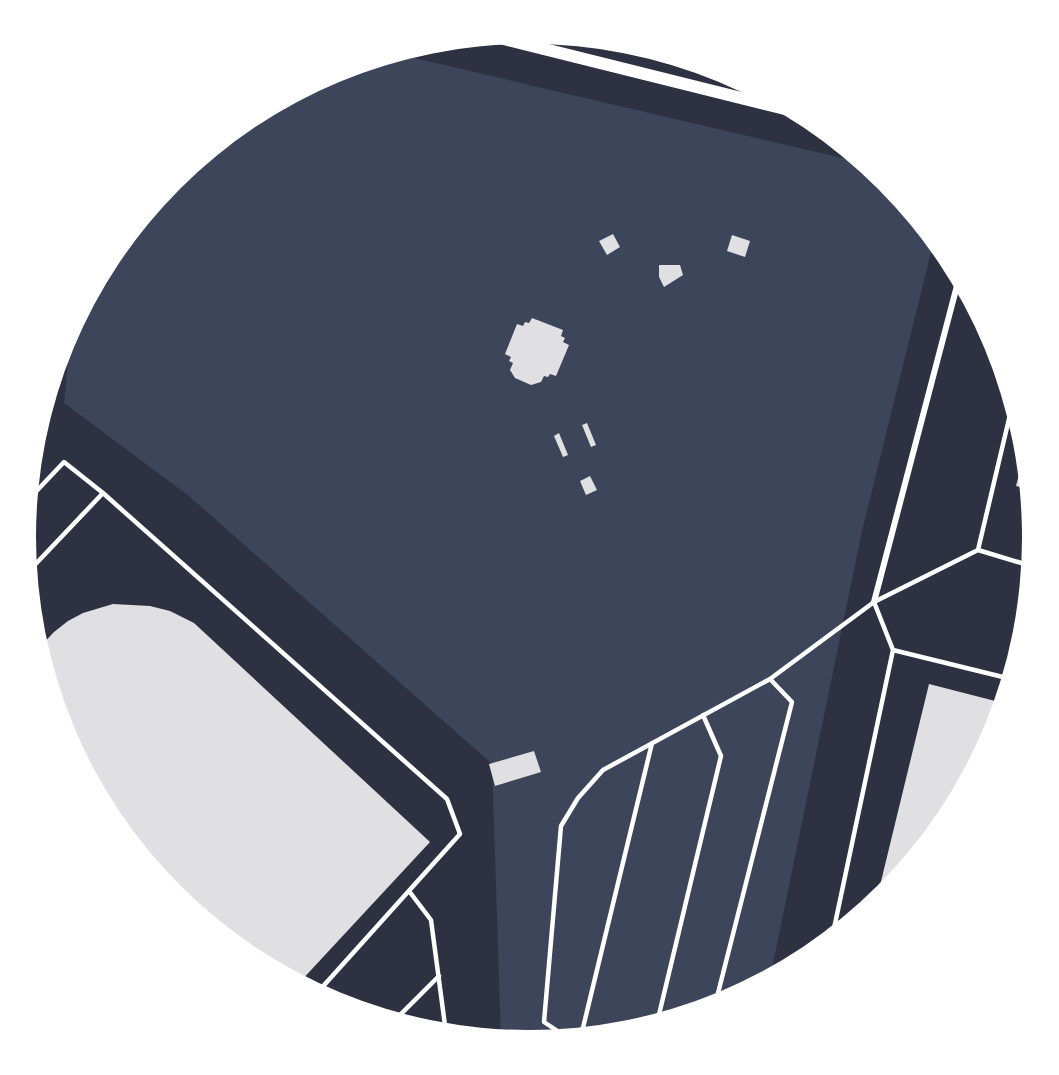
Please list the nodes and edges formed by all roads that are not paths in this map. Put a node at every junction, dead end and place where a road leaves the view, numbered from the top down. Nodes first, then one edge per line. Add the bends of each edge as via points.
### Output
1 (525, 44) edge
2 (766, 104) edge
3 (956, 289) edge
4 (1009, 420) edge
5 (39, 489) edge
6 (103, 493) junction
7 (978, 550) junction
8 (37, 563) edge
9 (1022, 563) edge
10 (874, 602) junction
11 (893, 650) junction
12 (1003, 677) edge
13 (770, 679) junction
14 (703, 715) junction
15 (652, 743) junction
16 (409, 891) junction
17 (835, 925) edge
18 (439, 976) junction
19 (324, 986) edge
20 (718, 993) edge
21 (659, 1013) edge
22 (401, 1014) edge
23 (446, 1024) edge
24 (583, 1028) edge
25 (556, 1030) edge

1 - 2 main road
3 - 10 street
4 - 7 lane
5 - 6 lane via 64,462
6 - 8 lane
6 - 16 lane via 447,799 460,834
7 - 9 lane
7 - 10 lane
10 - 11 lane
10 - 13 lane
11 - 12 lane
11 - 17 lane
13 - 14 lane
13 - 20 lane via 792,702
14 - 15 lane
14 - 21 lane via 721,756
15 - 24 lane
15 - 25 lane via 603,770 578,798 561,826 544,1022
16 - 18 lane via 431,920
16 - 19 lane
18 - 22 lane
18 - 23 lane

